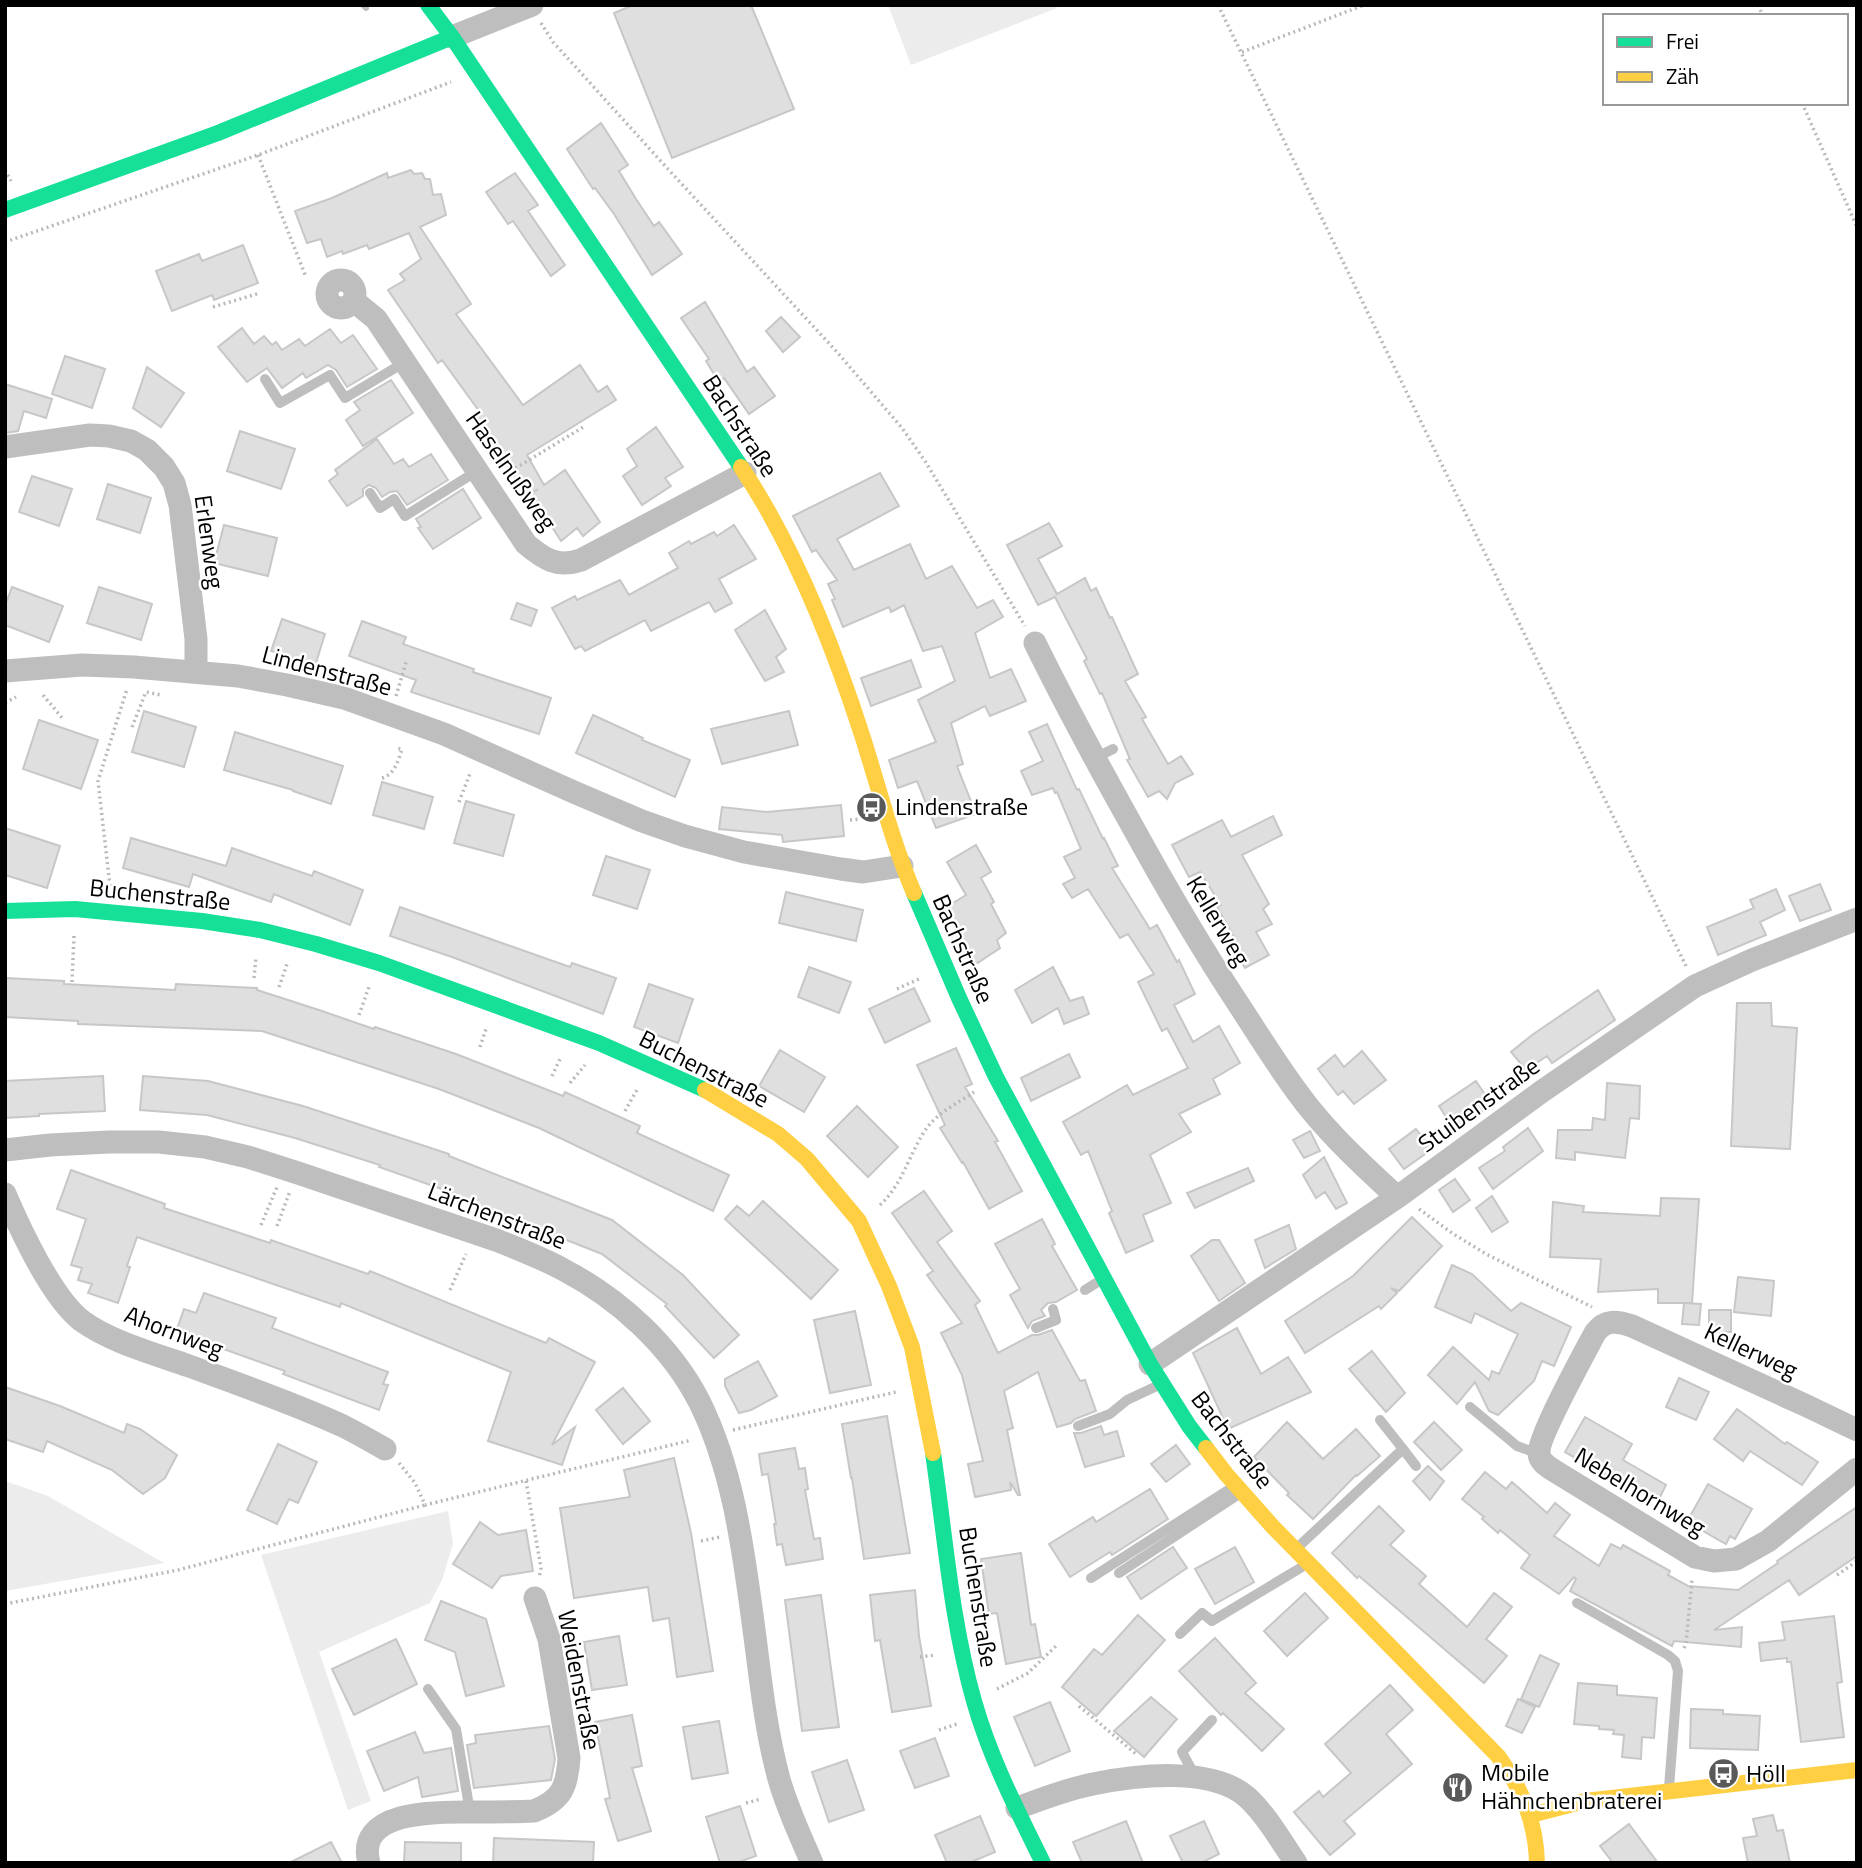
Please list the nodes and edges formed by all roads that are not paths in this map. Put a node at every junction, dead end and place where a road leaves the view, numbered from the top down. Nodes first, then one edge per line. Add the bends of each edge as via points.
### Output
1 (428, 5) edge
2 (531, 6) edge
3 (452, 37) junction
4 (5, 211) edge
5 (354, 301) dead end
6 (405, 362) junction
7 (265, 379) dead end
8 (5, 447) edge
9 (745, 473) junction
10 (482, 478) junction
11 (370, 494) dead end
12 (1035, 643) road end
13 (5, 671) edge
14 (196, 671) junction
15 (902, 866) junction
16 (5, 911) edge
17 (1857, 919) edge
18 (5, 1150) edge
19 (5, 1194) edge
20 (1398, 1197) junction
21 (1104, 1279) junction
22 (1085, 1290) dead end
23 (1053, 1309) dead end
24 (1621, 1322) joint
25 (1036, 1328) dead end
26 (1156, 1374) junction
27 (1470, 1407) dead end
28 (1381, 1420) dead end
29 (1078, 1426) dead end
30 (1857, 1430) edge
31 (1403, 1448) junction
32 (385, 1449) road end
33 (1539, 1454) junction
34 (1416, 1466) dead end
35 (1857, 1469) edge
36 (1239, 1489) junction
37 (1296, 1549) junction
38 (1309, 1563) junction
39 (1119, 1573) dead end
40 (1091, 1578) dead end
41 (536, 1598) road end
42 (1577, 1604) dead end
43 (1180, 1634) dead end
44 (428, 1689) dead end
45 (1212, 1720) dead end
46 (1857, 1770) edge
47 (1197, 1778) junction
48 (1669, 1791) junction
49 (1017, 1808) junction
50 (470, 1812) junction
51 (1531, 1815) junction
52 (1041, 1862) edge
53 (369, 1863) edge
54 (811, 1863) edge
55 (1296, 1863) edge
56 (1537, 1863) edge

1 - 3 street, Bachstraße
2 - 3 street
3 - 4 street via 218,133
3 - 9 street, Bachstraße
5 - 6 street, Haselnußweg via 376,319
6 - 7 lane via 345,398 330,375 280,403
6 - 10 street, Haselnußweg
8 - 14 street, Erlenweg via 110,436 147,450 164,467 180,505
9 - 10 street, Haselnußweg via 569,564 540,556 526,544
9 - 15 street, Bachstraße via 790,554 821,623
10 - 11 lane via 405,516 394,499 380,508
12 - 20 street, Kellerweg via 1104,754 1178,908 1222,980 1289,1082 1338,1141
13 - 14 street, Lindenstraße via 82,665
14 - 15 street, Lindenstraße via 344,698 444,734 685,836 841,870
15 - 21 street, Bachstraße via 996,1077
16 - 49 street, Buchenstraße via 75,909 202,921 260,930 379,962 599,1043 698,1086 778,1134 807,1160 859,1221 896,1301 912,1347 933,1453 957,1625 974,1702
17 - 20 street, Stuibenstraße via 1695,986
18 - 54 street, Lärchenstraße via 159,1142 248,1157 536,1255 628,1313 681,1372 713,1435 728,1480 773,1752 786,1801
19 - 32 street, Ahornweg via 51,1285 81,1320 121,1341 344,1426
20 - 26 street, Stuibenstraße
21 - 22 lane
21 - 26 street, Bachstraße
23 - 25 lane via 1056,1320
24 - 30 street, Kellerweg
24 - 33 street, Nebelhornweg via 1605,1323 1595,1333
26 - 29 lane via 1110,1414
26 - 36 street, Bachstraße via 1189,1426
27 - 33 lane via 1517,1446
28 - 31 lane
31 - 34 lane
31 - 37 lane
33 - 35 street, Nebelhornweg via 1553,1471 1695,1557 1714,1562 1747,1554 1768,1541
36 - 37 street, Bachstraße
36 - 39 lane
36 - 40 lane
37 - 38 street, Bachstraße
38 - 43 lane via 1212,1621 1202,1613
38 - 51 street, Bachstraße via 1498,1756
41 - 50 street, Weidenstraße via 549,1639 569,1758 565,1787 557,1799 534,1811
42 - 48 lane via 1675,1661
44 - 50 lane via 456,1729
45 - 47 lane via 1182,1752
46 - 48 street
47 - 49 street via 1140,1777 1092,1784
47 - 55 street via 1232,1787 1248,1799
48 - 51 street via 1585,1801
49 - 52 street, Buchenstraße
50 - 53 street, Weidenstraße via 411,1815 383,1825 369,1844
51 - 56 street, Bachstraße

